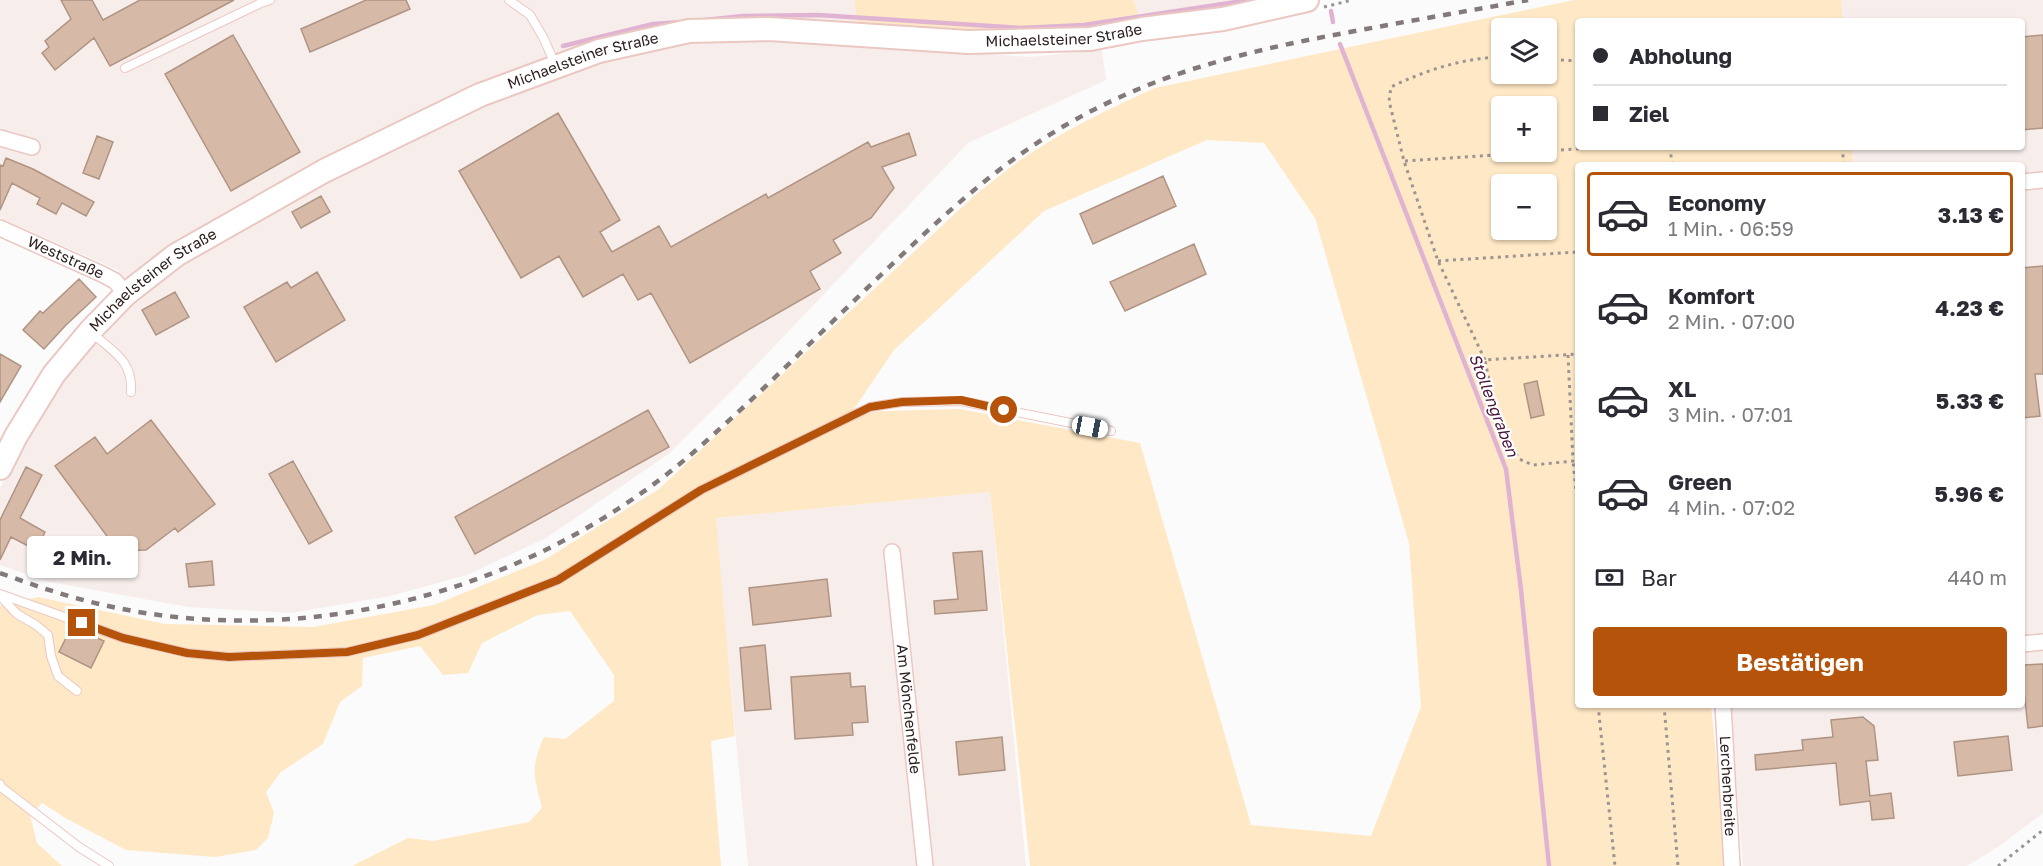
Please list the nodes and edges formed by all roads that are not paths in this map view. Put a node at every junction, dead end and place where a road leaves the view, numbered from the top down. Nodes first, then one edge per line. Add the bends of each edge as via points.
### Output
1 (270, 0) edge
2 (509, 0) edge
3 (1307, 0) edge
4 (556, 67) junction
5 (124, 68) dead end
6 (0, 138) edge
7 (32, 147) dead end
8 (2043, 180) edge
9 (2025, 182) edge
10 (0, 228) edge
11 (126, 294) junction
12 (90, 331) junction
13 (131, 392) dead end
14 (1111, 431) dead end
15 (0, 468) edge
16 (892, 552) dead end
17 (0, 595) edge
18 (2043, 642) edge
19 (2025, 644) edge
20 (77, 691) dead end
21 (1723, 708) edge
22 (0, 784) edge
23 (109, 866) edge
24 (925, 866) edge
25 (1732, 866) edge

1 - 5 lane
2 - 4 lane via 530,15
3 - 4 street, Michaelsteiner Straße via 1223,19 1090,39 968,42 769,29 689,31 599,51
4 - 11 street, Michaelsteiner Straße via 480,95 324,171 176,255
6 - 7 street
8 - 9 street
10 - 11 street, Weststraße via 104,275
11 - 12 street, Michaelsteiner Straße
12 - 13 lane via 127,365
12 - 15 street, Michaelsteiner Straße via 54,374
14 - 17 lane via 961,400 870,407 701,490 558,580 418,635 347,652 229,657 187,653 123,638
16 - 24 street, Am Mönchenfelde
17 - 20 lane via 17,614 48,635 58,676
18 - 19 street
21 - 25 street, Lerchenbreite
22 - 23 lane

